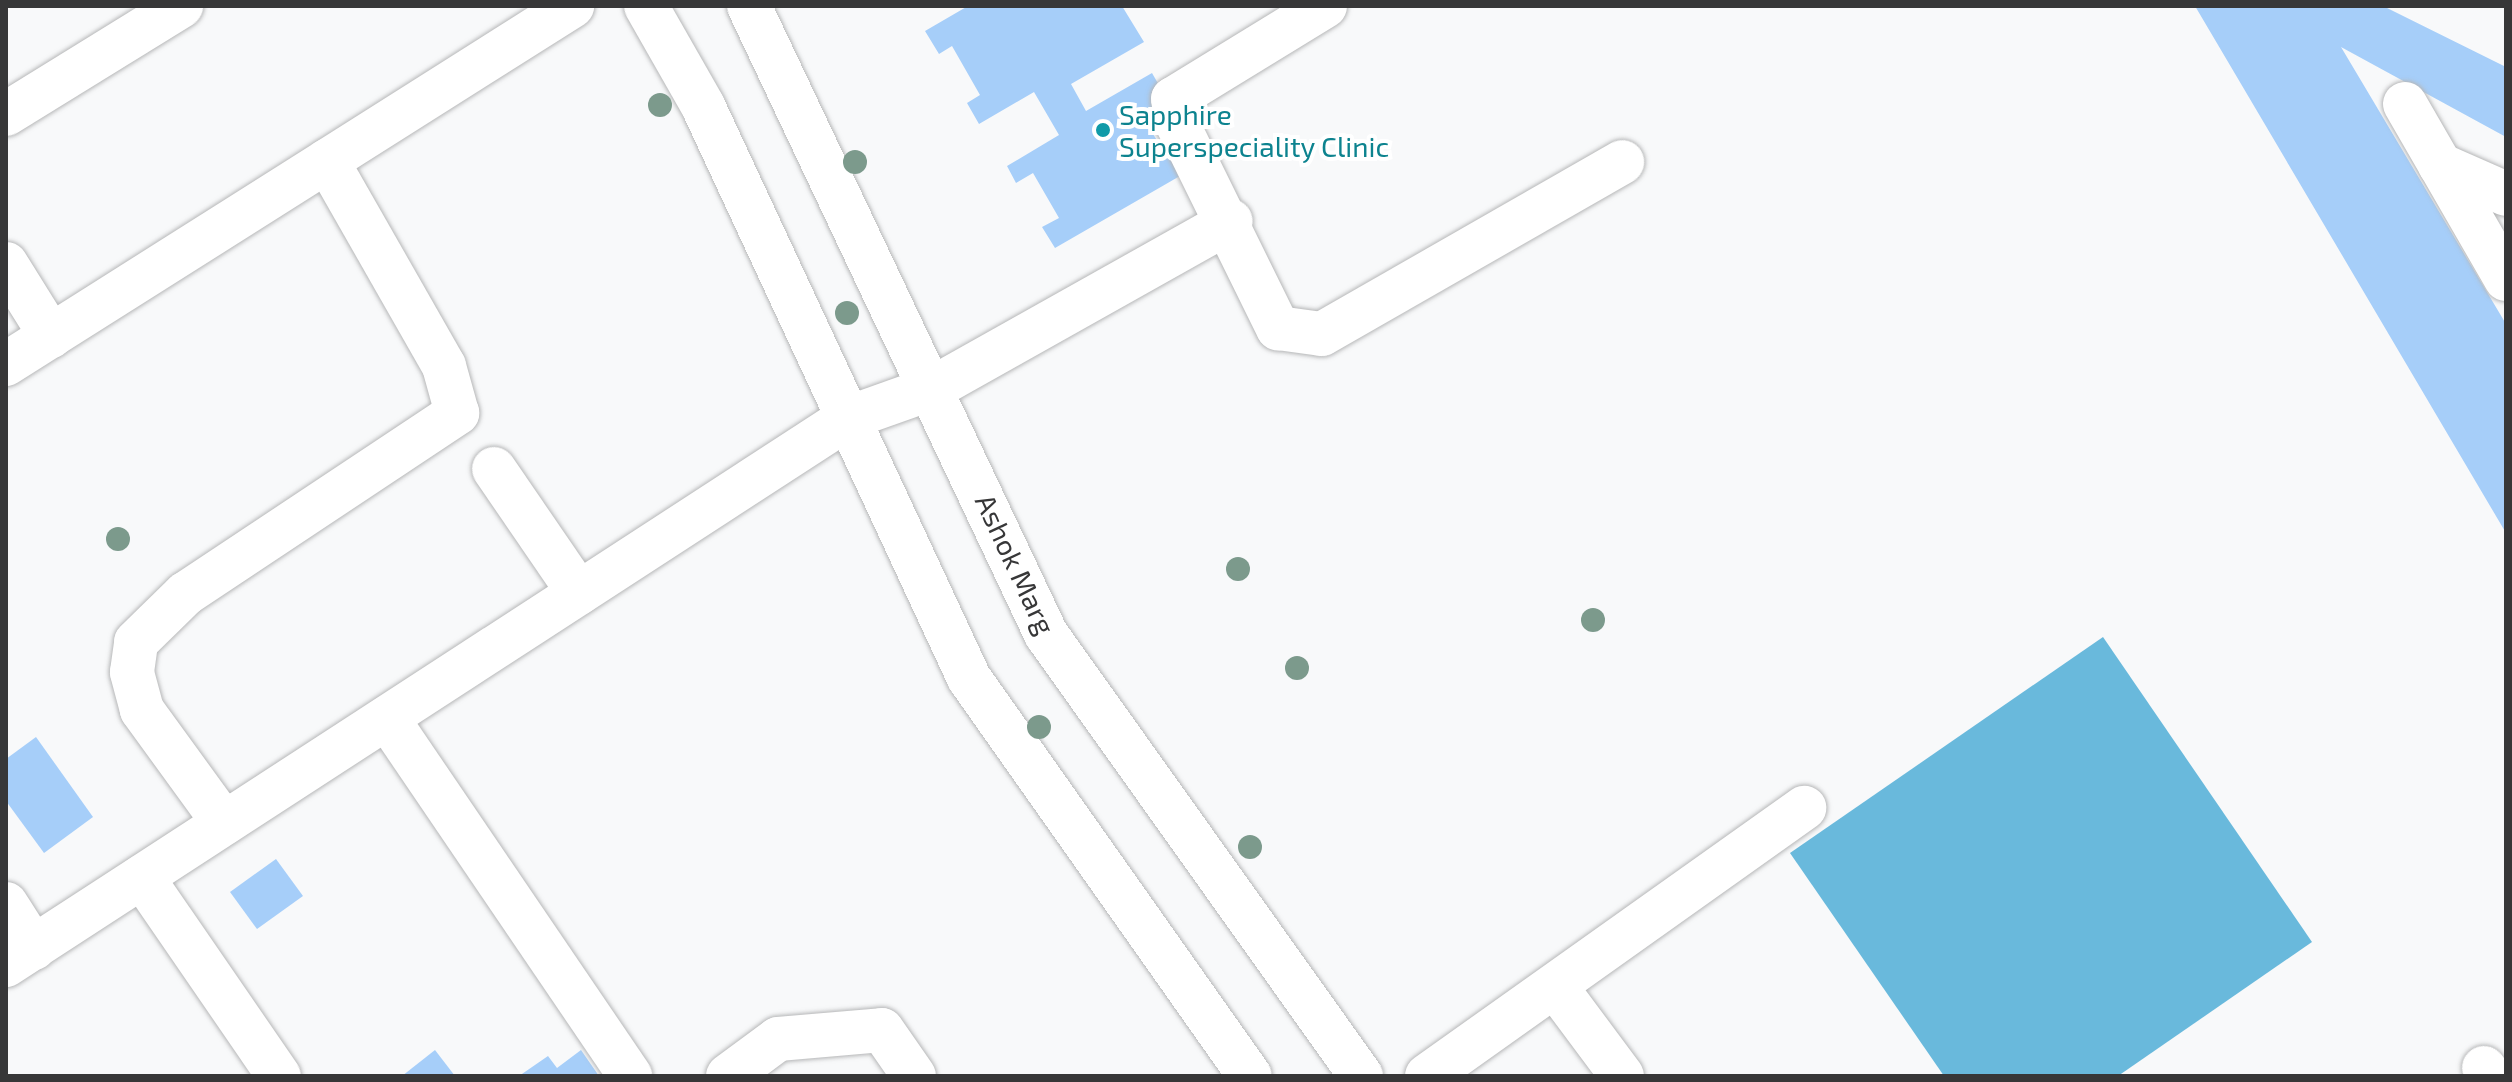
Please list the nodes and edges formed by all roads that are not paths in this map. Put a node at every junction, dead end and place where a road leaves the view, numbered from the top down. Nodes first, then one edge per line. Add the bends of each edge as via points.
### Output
1 (181, 6) edge
2 (572, 6) edge
3 (646, 6) edge
4 (749, 6) edge
5 (1325, 6) edge
6 (2405, 104) dead end
7 (6, 114) edge
8 (327, 161) junction
9 (1622, 162) dead end
10 (2440, 165) junction
11 (2506, 194) edge
12 (1231, 221) junction
13 (6, 264) edge
14 (2506, 279) edge
15 (51, 336) junction
16 (6, 364) edge
17 (935, 387) junction
18 (848, 418) junction
19 (494, 469) dead end
20 (579, 593) junction
21 (387, 718) junction
22 (1804, 808) dead end
23 (224, 823) junction
24 (142, 877) junction
25 (6, 904) edge
26 (20, 956) edge
27 (1555, 986) junction
28 (279, 1076) edge
29 (630, 1076) edge
30 (728, 1076) edge
31 (914, 1076) edge
32 (1250, 1076) edge
33 (1361, 1076) edge
34 (1427, 1076) edge
35 (1622, 1076) edge

1 - 7 street
2 - 8 street
3 - 18 street via 703,106
4 - 17 street, Ashok Marg
5 - 12 street via 1173,99 1177,123
6 - 10 street
8 - 15 street
8 - 23 street via 444,366 457,413 185,594 136,642 132,672 142,710
9 - 12 street via 1322,334 1278,328
10 - 11 street
10 - 14 street
12 - 17 street
13 - 15 street
15 - 16 street
17 - 18 street
17 - 33 street, Ashok Marg via 1046,634
18 - 20 street
18 - 32 street via 969,678
19 - 20 street
20 - 21 street
21 - 23 street
21 - 29 street
22 - 27 street
23 - 24 street
24 - 26 street
24 - 28 street
25 - 26 street
27 - 34 street
27 - 35 street
30 - 31 street via 778,1039 882,1030

